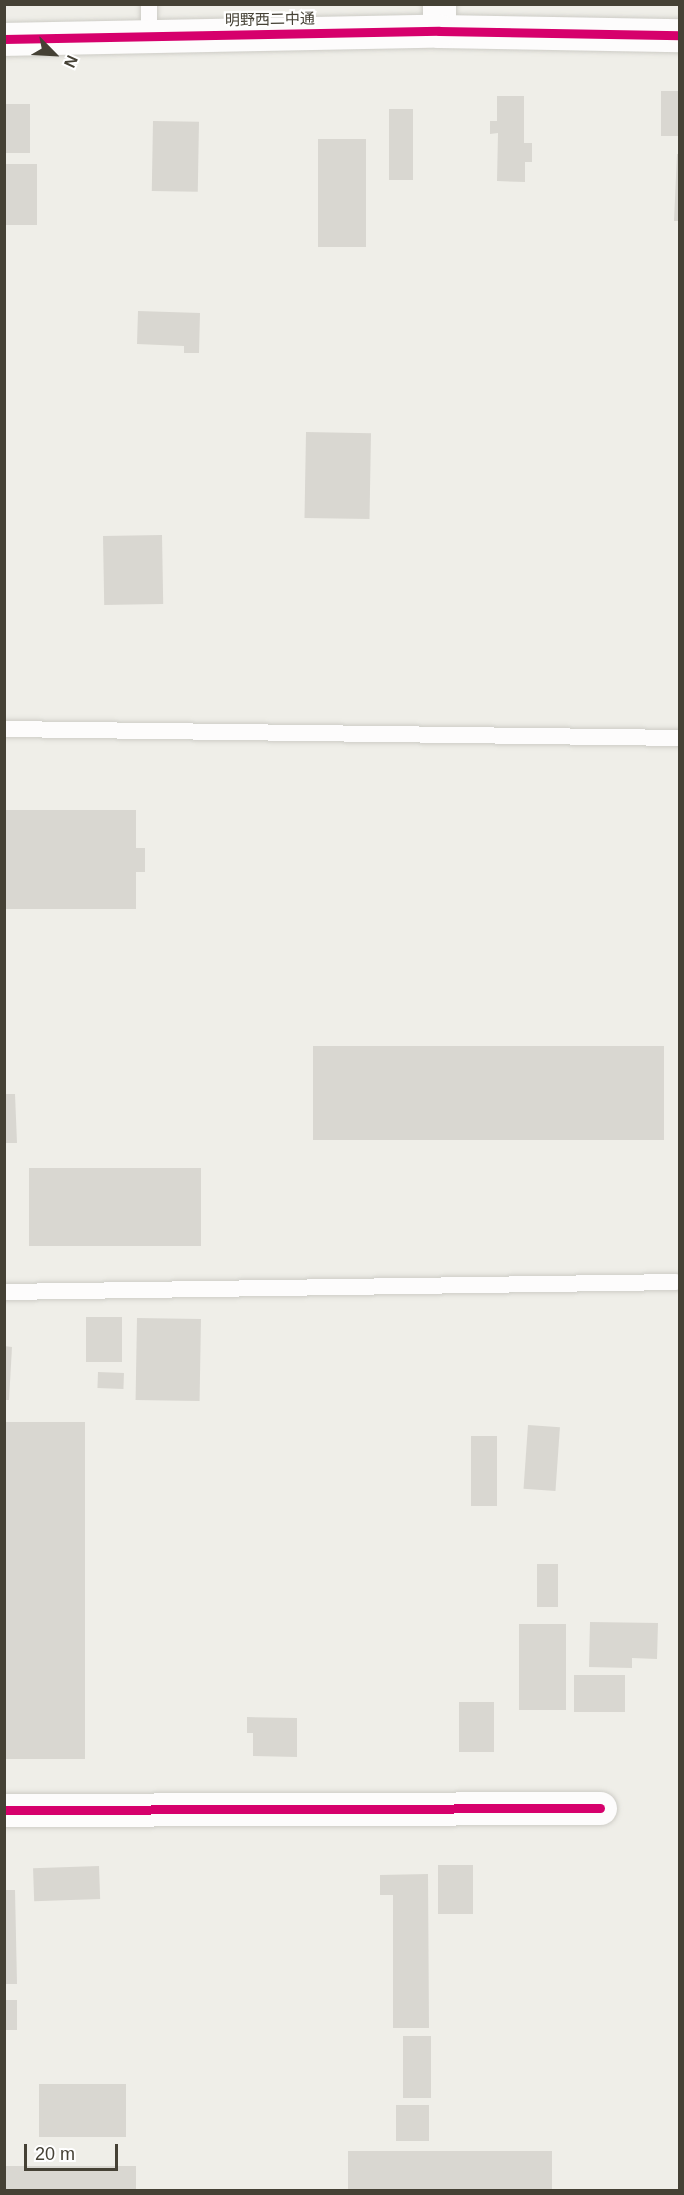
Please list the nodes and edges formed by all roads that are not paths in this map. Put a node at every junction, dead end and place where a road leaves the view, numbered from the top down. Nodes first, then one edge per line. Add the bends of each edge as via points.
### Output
1 (149, 4) edge
2 (439, 18) edge
3 (680, 35) edge
4 (149, 36) junction
5 (4, 39) edge
6 (4, 729) edge
7 (680, 738) edge
8 (676, 1282) dead end
9 (4, 1292) edge
10 (600, 1808) dead end
11 (4, 1810) edge

1 - 4 lane
2 - 3 street, 明野西二中通
2 - 4 street, 明野西二中通
4 - 5 street, 明野西二中通
6 - 7 lane
8 - 9 lane
10 - 11 street

